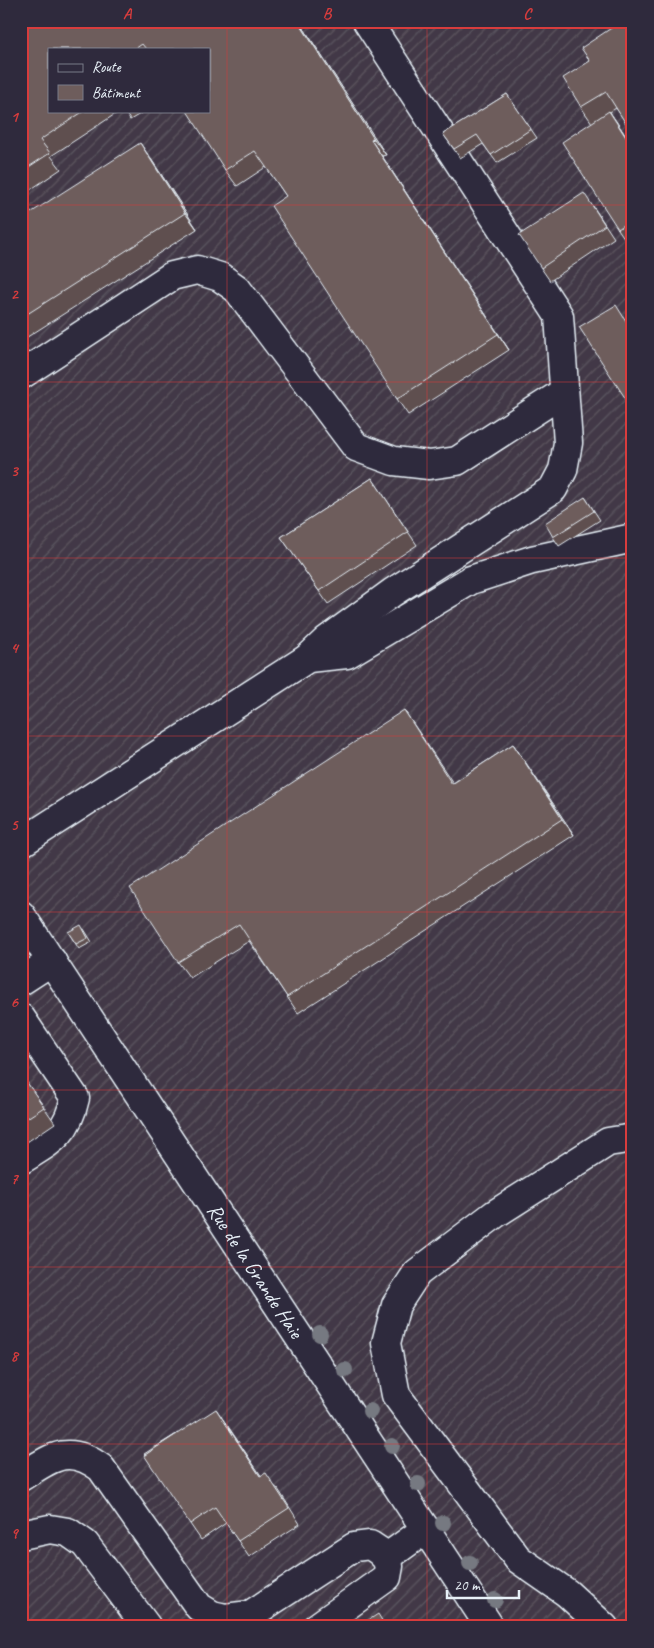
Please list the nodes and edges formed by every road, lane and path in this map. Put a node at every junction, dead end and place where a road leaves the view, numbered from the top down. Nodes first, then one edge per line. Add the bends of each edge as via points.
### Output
1 (367, 21) edge
2 (21, 375) edge
3 (564, 392) junction
4 (633, 538) edge
5 (308, 658) junction
6 (21, 843) edge
7 (21, 914) edge
8 (52, 961) junction
9 (21, 982) edge
10 (21, 1018) edge
11 (633, 1138) edge
12 (21, 1160) edge
13 (21, 1477) edge
14 (426, 1530) junction
15 (21, 1535) edge
16 (386, 1558) junction
17 (147, 1627) edge
18 (318, 1627) edge
19 (490, 1627) edge
20 (604, 1627) edge

1 - 3 street via 559,316
2 - 3 street via 172,276 196,270 220,277 237,289 356,447 394,461 429,465 458,460
3 - 5 street via 568,443 564,470 553,488 393,592 327,640
4 - 5 street via 532,560 471,580 347,654
5 - 6 street
7 - 8 street, Rue de la Grande Haie
8 - 9 street
8 - 14 street, Rue de la Grande Haie
10 - 12 street via 75,1098 71,1115 58,1136
11 - 20 street via 608,1142 495,1214 416,1273 396,1305 386,1343 396,1395 518,1559 567,1593
13 - 16 street via 52,1458 72,1454 88,1458 101,1468 199,1607 225,1618 250,1615 354,1547 370,1545
14 - 16 street
14 - 19 street, Rue de la Grande Haie
15 - 17 street via 50,1529 68,1532 86,1544
16 - 18 street via 389,1566 387,1577

